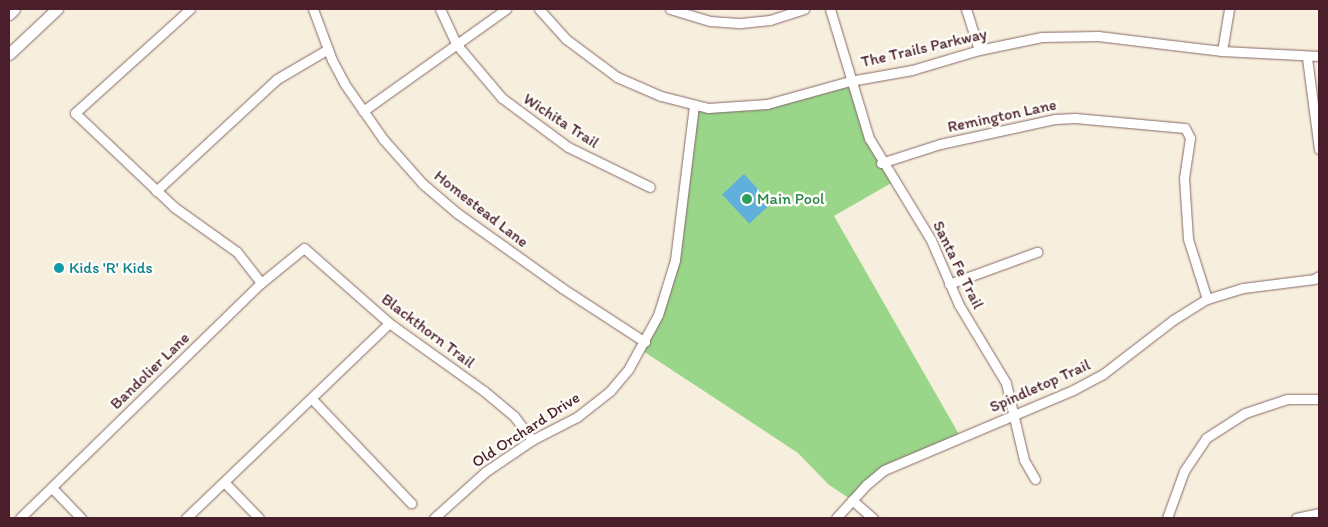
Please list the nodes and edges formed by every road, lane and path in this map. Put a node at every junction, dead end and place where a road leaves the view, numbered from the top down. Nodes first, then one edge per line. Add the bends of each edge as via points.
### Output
1 (14, 9) edge
2 (57, 9) edge
3 (190, 9) edge
4 (313, 9) edge
5 (440, 9) edge
6 (506, 9) edge
7 (539, 9) edge
8 (670, 9) edge
9 (804, 9) edge
10 (830, 9) edge
11 (966, 9) edge
12 (1230, 9) edge
13 (9, 14) edge
14 (457, 45) junction
15 (328, 49) junction
16 (979, 50) junction
17 (1222, 51) junction
18 (9, 54) edge
19 (1319, 56) edge
20 (1306, 58) junction
21 (850, 80) junction
22 (694, 105) junction
23 (363, 111) junction
24 (1319, 149) edge
25 (881, 162) junction
26 (650, 188) dead end
27 (156, 191) junction
28 (304, 248) joint
29 (1037, 252) dead end
30 (1319, 277) edge
31 (261, 283) junction
32 (949, 284) junction
33 (1207, 299) junction
34 (389, 323) junction
35 (645, 342) junction
36 (312, 399) junction
37 (1319, 399) edge
38 (1016, 415) junction
39 (532, 440) junction
40 (1035, 479) dead end
41 (224, 482) junction
42 (52, 488) junction
43 (852, 500) junction
44 (411, 503) dead end
45 (1319, 513) edge
46 (438, 517) edge
47 (20, 518) edge
48 (81, 518) edge
49 (186, 518) edge
50 (259, 518) edge
51 (836, 518) edge
52 (873, 518) edge
53 (1167, 518) edge
54 (1296, 518) edge

1 - 13 main road
2 - 18 main road
3 - 27 street via 75,113
4 - 15 street, Homestead Lane
5 - 14 street, Wichita Trail
6 - 14 street
7 - 22 street, The Trails Parkway via 566,39 617,77 646,91
8 - 9 street via 710,21 741,23 770,20
10 - 21 street, Santa Fe Trail
11 - 16 street
12 - 17 street
14 - 23 street
14 - 26 street, Wichita Trail via 502,98 536,126 585,156
15 - 23 street, Homestead Lane
15 - 27 street via 277,79
16 - 17 street, The Trails Parkway via 1042,37 1074,36
16 - 21 street, The Trails Parkway via 912,70
17 - 20 street, The Trails Parkway
19 - 20 street, The Trails Parkway
20 - 24 street
21 - 22 street, The Trails Parkway via 767,104 708,108
21 - 25 street, Santa Fe Trail via 869,138
22 - 35 street, Old Orchard Drive via 675,260 658,314
23 - 35 street, Homestead Lane via 423,184 457,213 590,308
25 - 32 street, Santa Fe Trail via 931,240
25 - 33 street, Remington Lane via 940,144 1055,119 1180,126 1188,132 1184,178 1188,239
27 - 31 street via 236,252
28 - 31 street, Bandolier Lane
28 - 34 street, Blackthorn Trail
29 - 32 street
30 - 33 street, Spindletop Trail via 1269,282
31 - 42 street, Bandolier Lane
32 - 38 street, Santa Fe Trail via 1006,382
33 - 38 street, Spindletop Trail via 1173,320 1103,374
34 - 36 street
34 - 39 street, Blackthorn Trail via 484,391 514,416
35 - 39 street, Old Orchard Drive via 610,391 576,417
36 - 41 street
36 - 44 street
37 - 53 street via 1288,399 1245,412 1206,438 1184,471
38 - 40 street, Santa Fe Trail via 1024,460
38 - 43 street, Spindletop Trail via 907,458 884,470
39 - 46 street, Old Orchard Drive via 485,472
41 - 49 street
41 - 50 street
42 - 47 street, Bandolier Lane
42 - 48 street
43 - 51 street, Spindletop Trail
43 - 52 street
45 - 54 street

